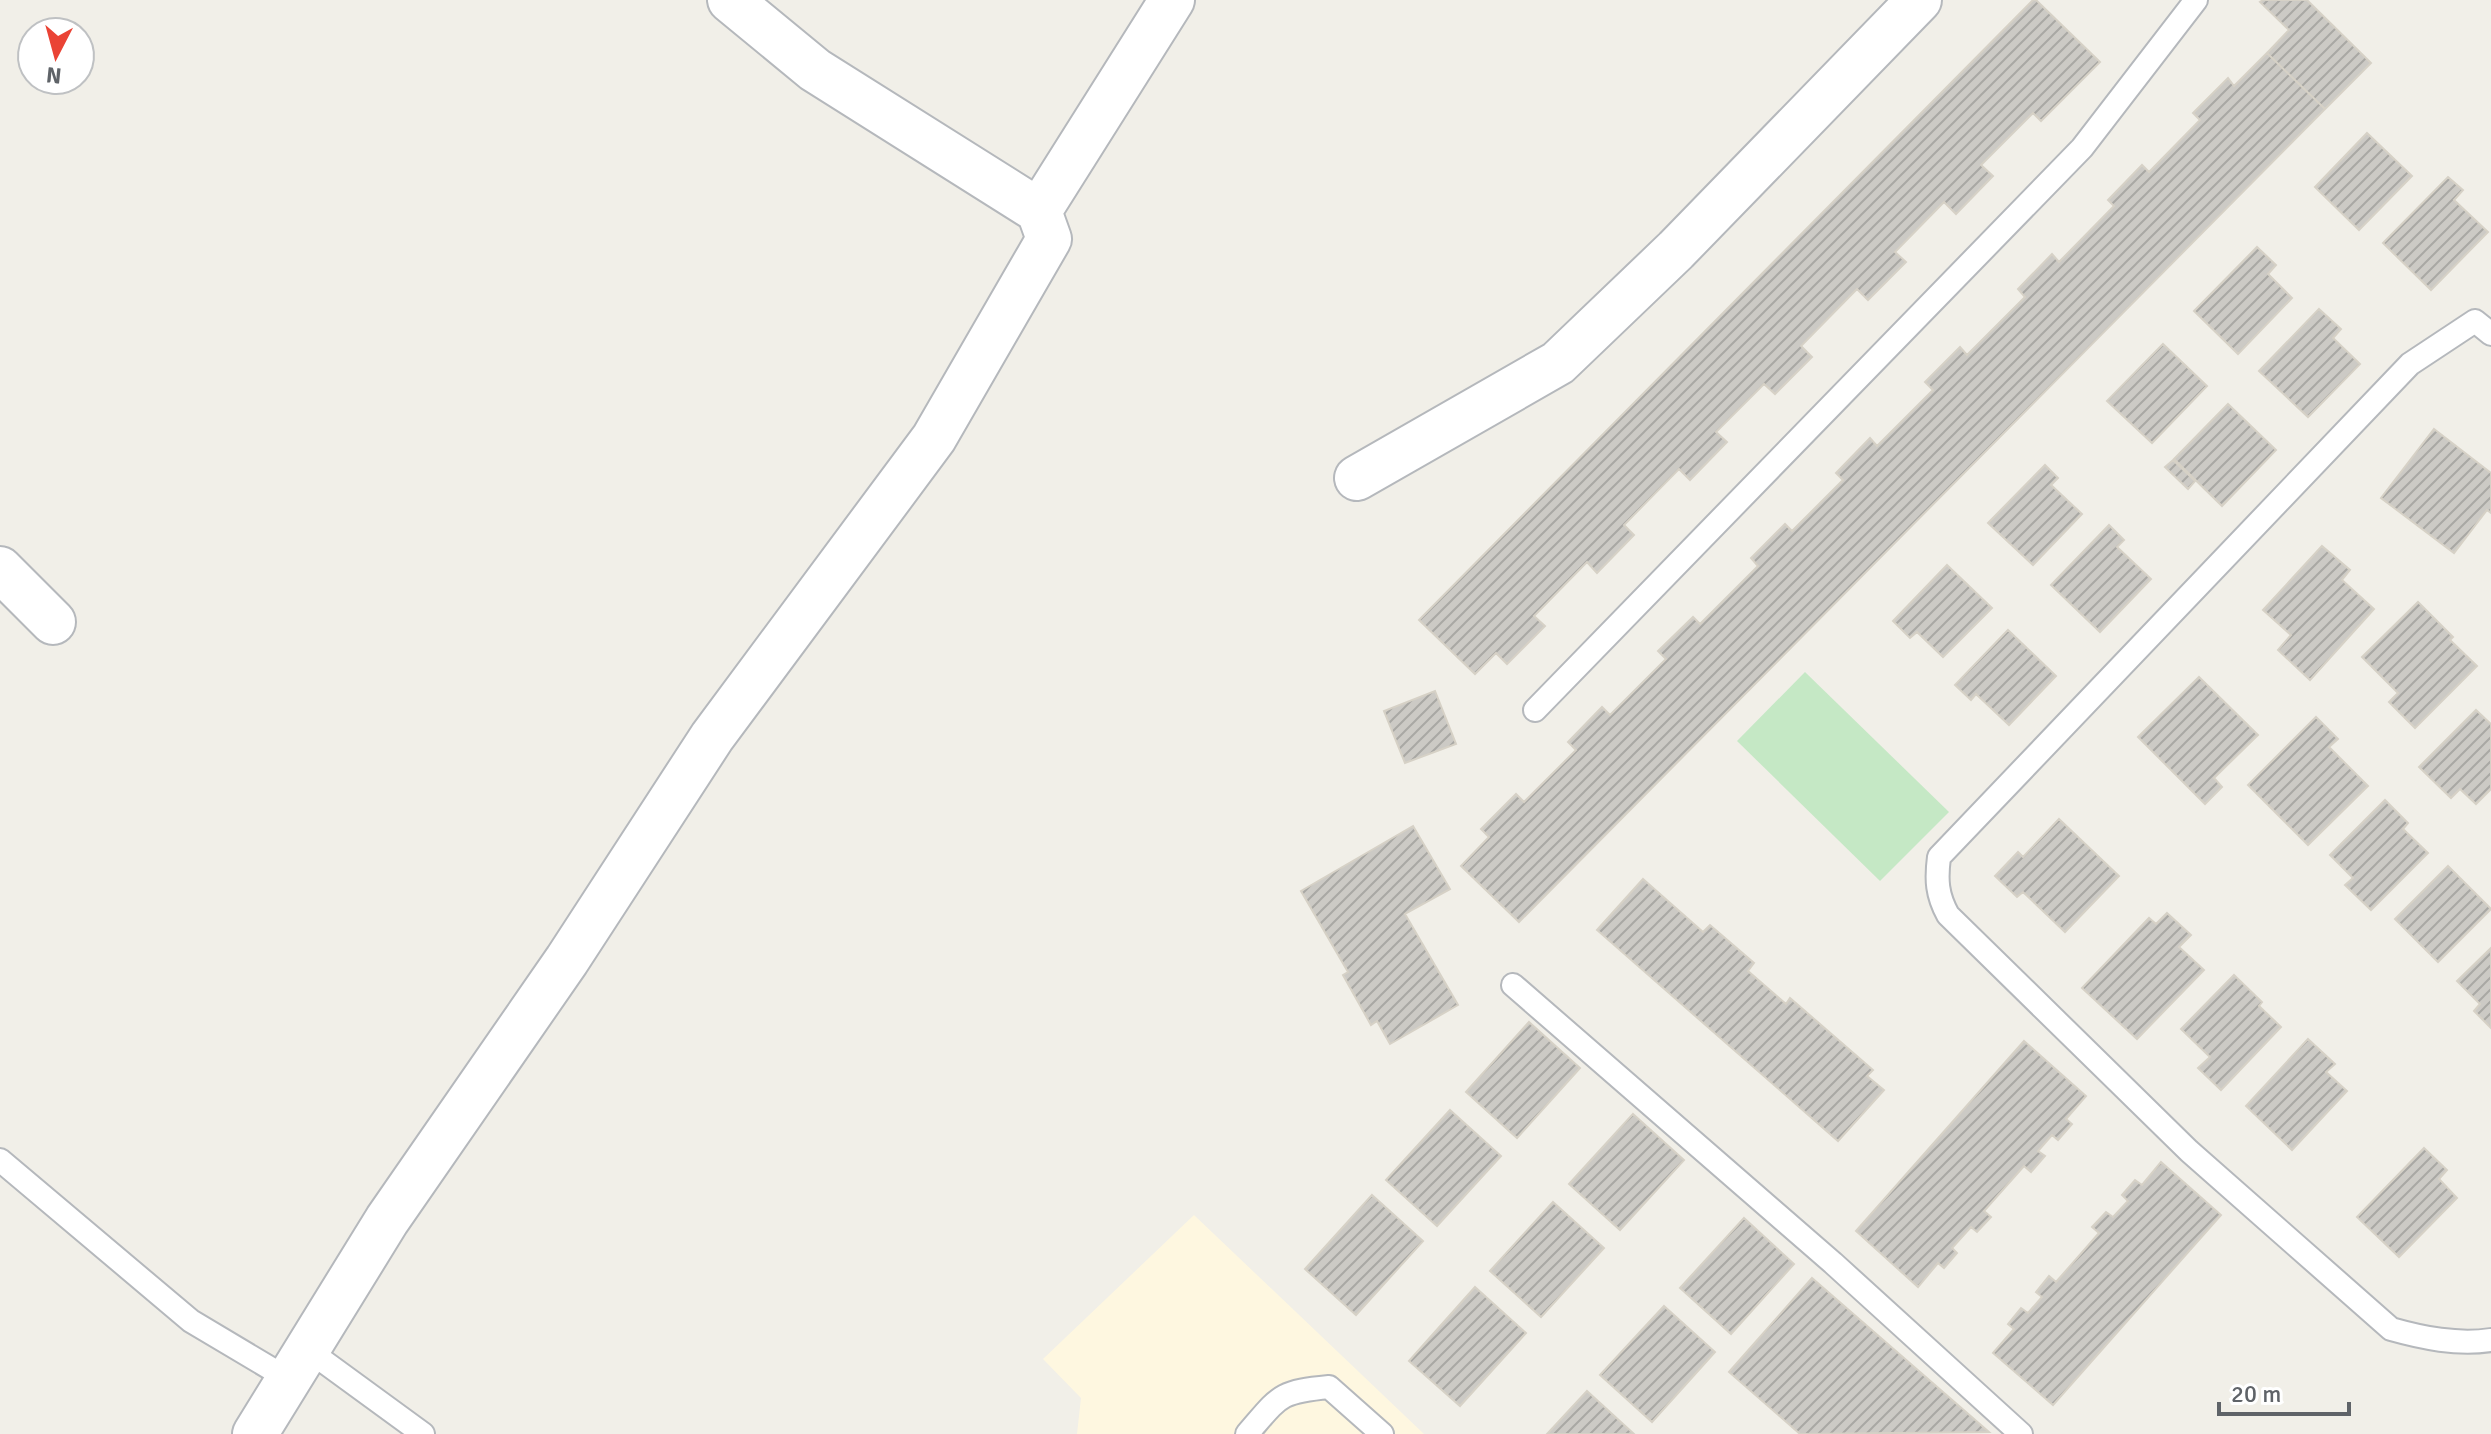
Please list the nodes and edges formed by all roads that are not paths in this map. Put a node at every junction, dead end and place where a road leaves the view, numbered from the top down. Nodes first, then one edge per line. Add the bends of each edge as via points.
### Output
1 (730, 0) edge
2 (1172, 0) edge
3 (1919, 0) edge
4 (2196, 0) edge
5 (1039, 211) junction
6 (2491, 334) edge
7 (1357, 478) dead end
8 (0, 569) edge
9 (53, 622) dead end
10 (1535, 710) dead end
11 (1513, 985) dead end
12 (0, 1160) edge
13 (2491, 1340) edge
14 (299, 1365) junction
15 (255, 1434) edge
16 (423, 1434) edge
17 (1247, 1434) edge
18 (1382, 1434) edge
19 (2021, 1434) edge

1 - 5 street via 815,70
2 - 5 street
3 - 7 street via 1558,363
4 - 10 lane via 2082,148
5 - 14 street via 1049,239 934,438 712,737 567,960 387,1220
6 - 13 lane via 2475,321 2410,364 1939,857 1936,881 1948,915 2189,1151 2391,1329 2451,1341
8 - 9 street
11 - 19 lane
12 - 14 lane via 191,1321
14 - 15 street
14 - 16 lane
17 - 18 lane via 1278,1398 1329,1387

